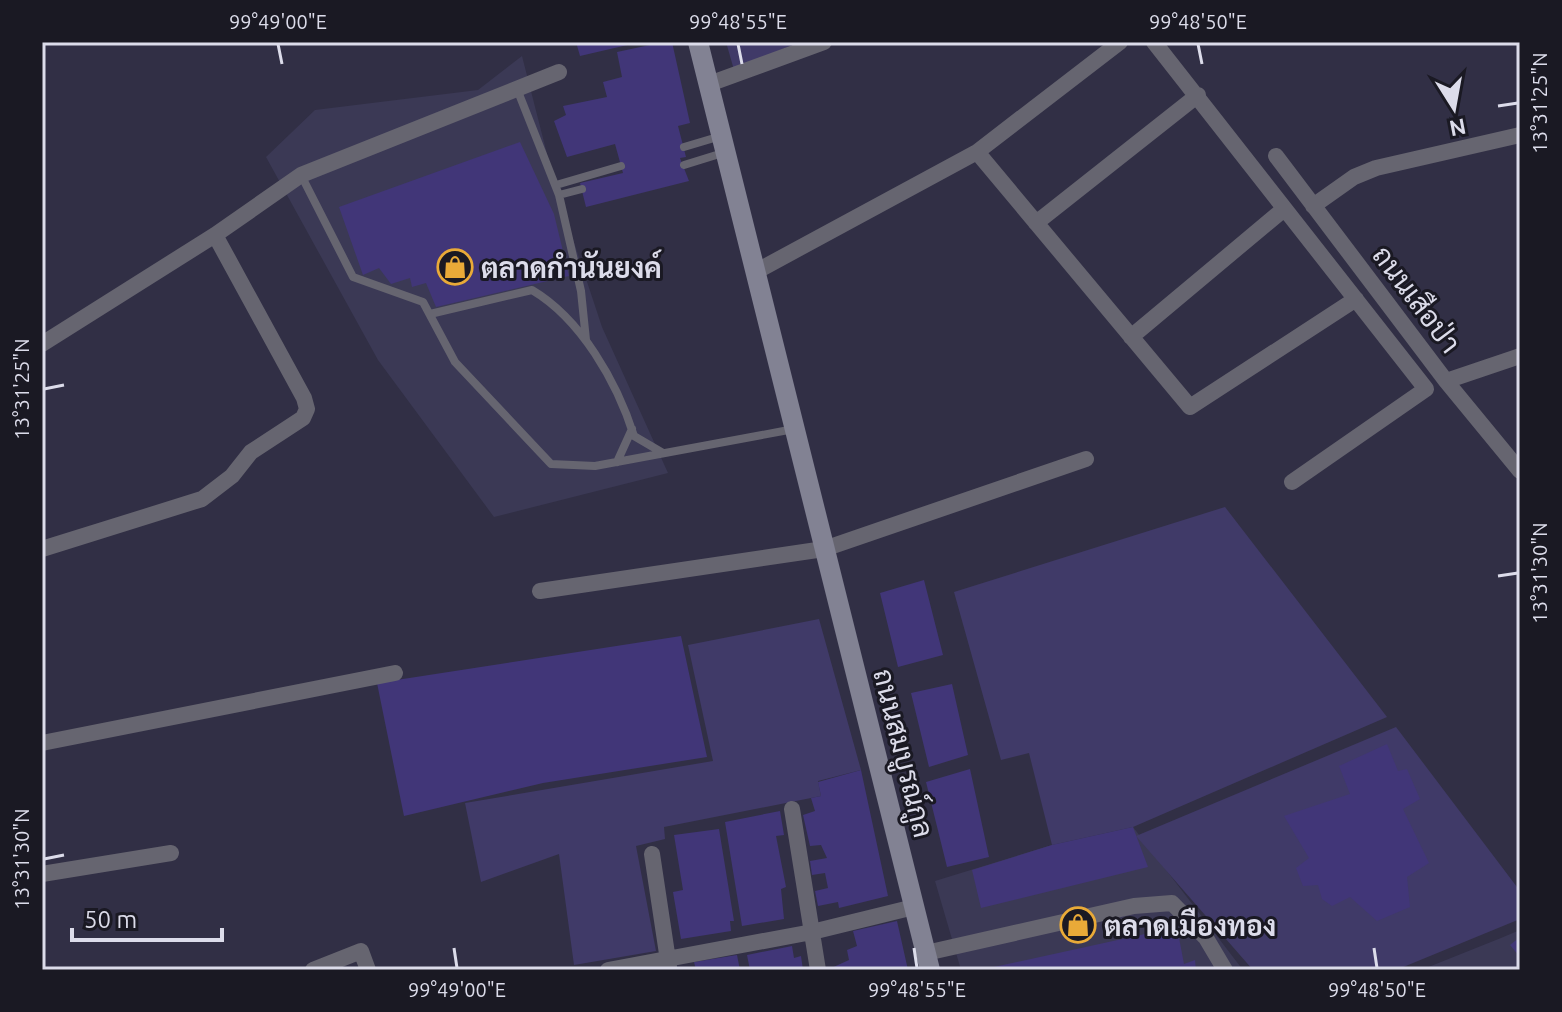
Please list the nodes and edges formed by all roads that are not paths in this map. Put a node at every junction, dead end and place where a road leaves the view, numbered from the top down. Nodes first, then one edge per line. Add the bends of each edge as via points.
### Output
1 (698, 42) edge
2 (824, 42) edge
3 (1120, 42) edge
4 (1154, 42) edge
5 (559, 72) dead end
6 (709, 84) junction
7 (517, 88) junction
8 (1198, 95) junction
9 (1520, 135) edge
10 (724, 144) junction
11 (684, 147) dead end
12 (977, 152) junction
13 (1276, 156) dead end
14 (684, 165) dead end
15 (621, 166) dead end
16 (301, 175) junction
17 (556, 185) junction
18 (582, 189) dead end
19 (559, 195) junction
20 (1313, 206) junction
21 (1284, 209) junction
22 (1036, 223) junction
23 (215, 235) junction
24 (757, 271) junction
25 (1356, 299) junction
26 (430, 314) junction
27 (1131, 337) junction
28 (587, 343) junction
29 (42, 344) edge
30 (1520, 356) edge
31 (1446, 381) junction
32 (632, 428) junction
33 (795, 429) junction
34 (664, 453) junction
35 (1086, 459) dead end
36 (617, 462) junction
37 (1520, 471) edge
38 (1292, 482) dead end
39 (42, 549) edge
40 (824, 549) junction
41 (540, 591) dead end
42 (395, 673) dead end
43 (42, 743) edge
44 (792, 809) dead end
45 (171, 853) dead end
46 (652, 854) dead end
47 (42, 874) edge
48 (914, 907) junction
49 (812, 932) junction
50 (928, 962) edge
51 (668, 965) edge
52 (313, 970) edge
53 (368, 970) edge
54 (608, 970) edge
55 (818, 970) edge
56 (1225, 970) edge

1 - 6 street, ถนนสมบูรณ์กูล
2 - 6 street
3 - 12 street
4 - 8 street
5 - 7 street
6 - 10 street, ถนนสมบูรณ์กูล
7 - 16 street
7 - 17 lane
8 - 21 street
8 - 22 street
9 - 20 street via 1376,168
10 - 11 lane
10 - 14 lane
10 - 24 street, ถนนสมบูรณ์กูล
12 - 22 street
12 - 24 street
13 - 20 street, ถนนเสือป่า
15 - 17 lane
16 - 23 street
16 - 26 lane via 353,277 423,302
17 - 19 lane
18 - 19 lane
19 - 28 lane
20 - 31 street, ถนนเสือป่า
21 - 25 street
21 - 27 street
22 - 27 street
23 - 29 street
23 - 39 street via 304,398 303,418 251,452 232,476 202,499
24 - 33 street, ถนนสมบูรณ์กูล
25 - 27 street via 1190,407
25 - 38 street via 1426,389
26 - 28 lane via 532,290 555,304
26 - 36 lane via 455,362 551,464
28 - 32 lane
30 - 31 street
31 - 37 street, ถนนเสือป่า
32 - 34 lane via 634,436
32 - 36 lane
33 - 34 lane
33 - 40 street, ถนนสมบูรณ์กูล
34 - 36 lane
35 - 40 street
40 - 41 street
40 - 48 street, ถนนสมบูรณ์กูล
42 - 43 street
44 - 49 street
45 - 47 street
46 - 51 street
48 - 49 street
48 - 50 street, ถนนสมบูรณ์กูล
49 - 51 street
49 - 55 street
50 - 56 street via 1134,906 1172,903 1206,938
51 - 54 street
52 - 53 street via 361,951

